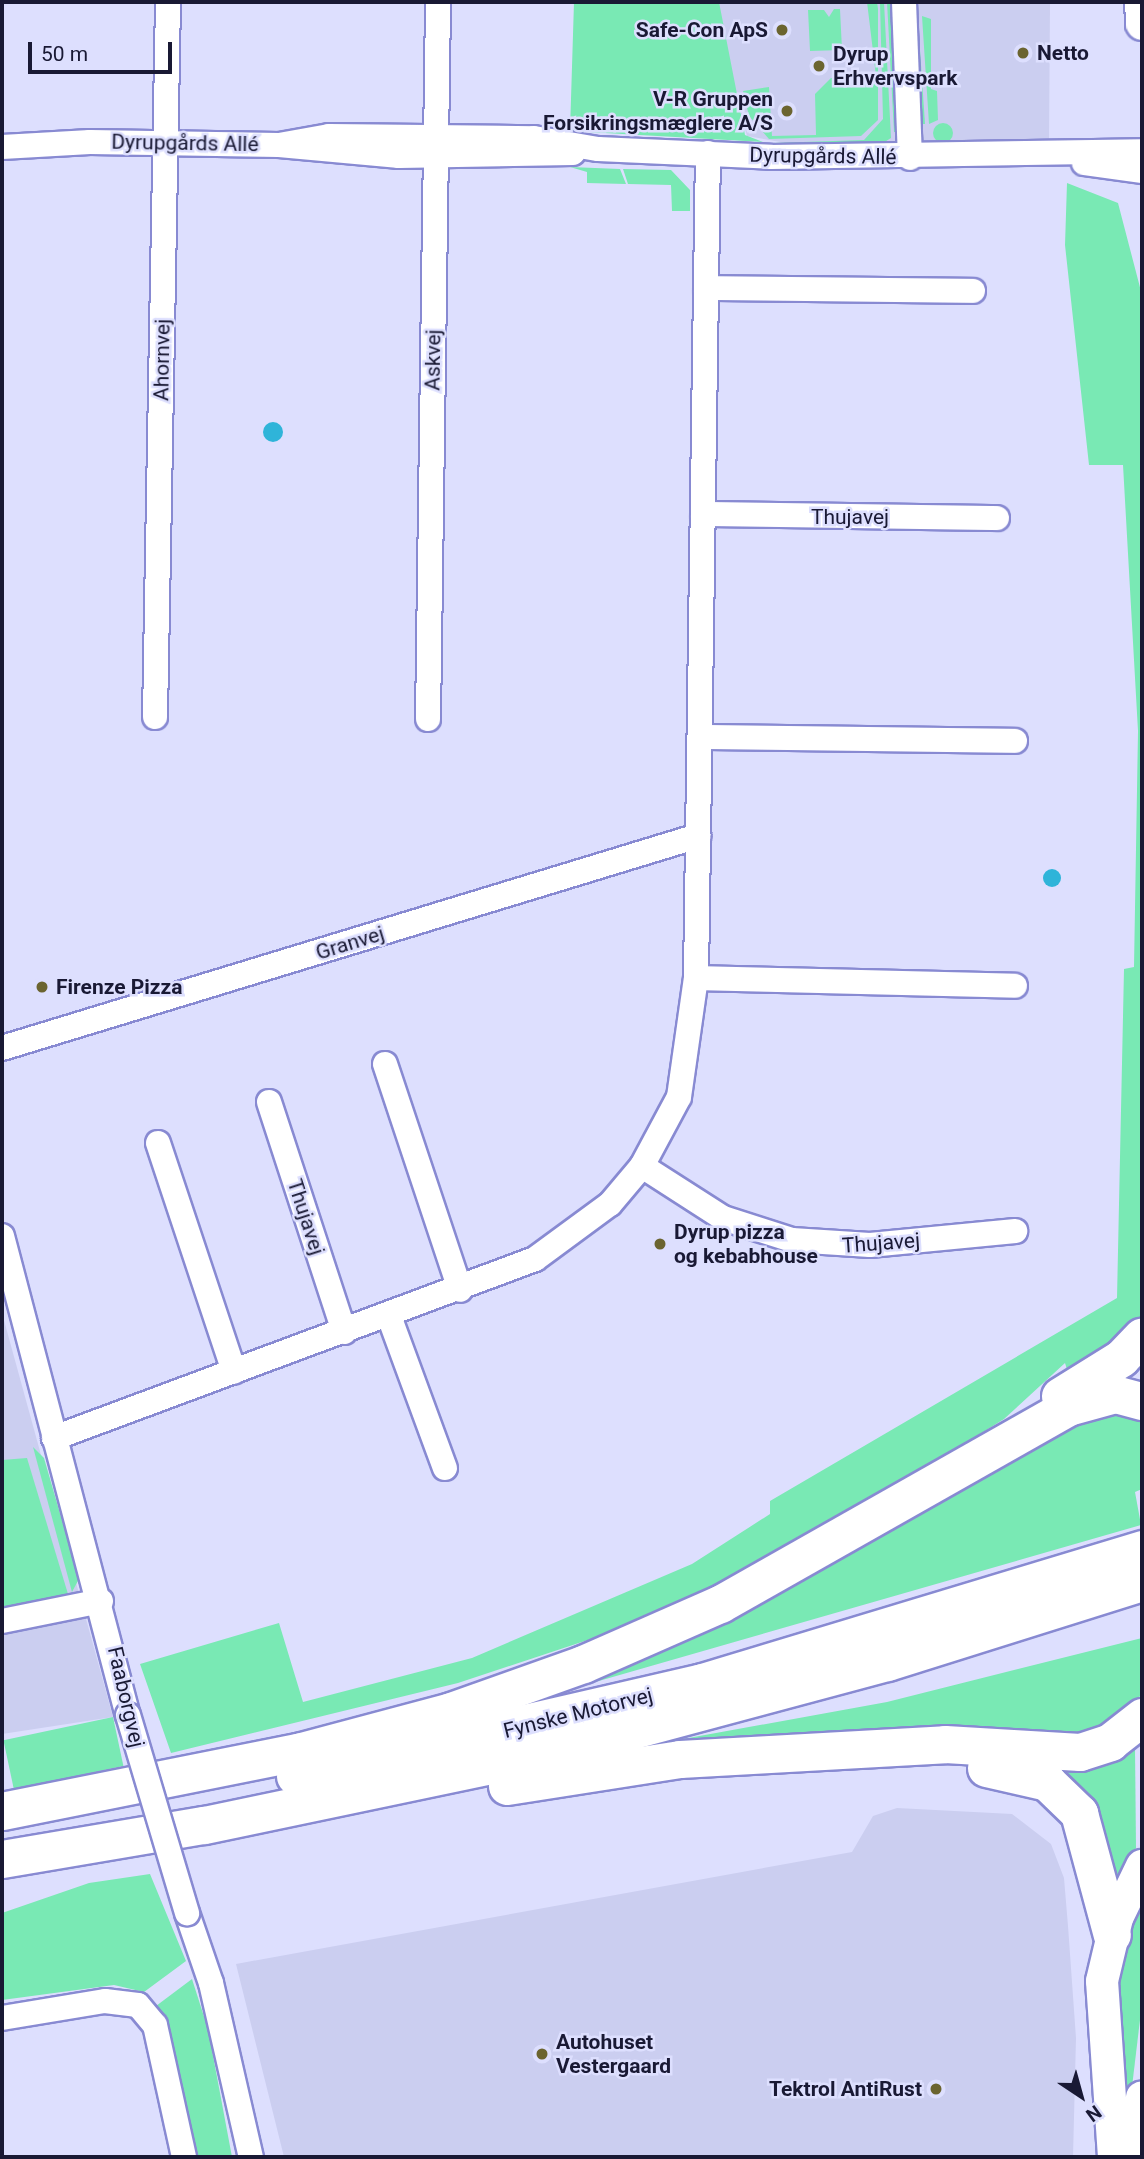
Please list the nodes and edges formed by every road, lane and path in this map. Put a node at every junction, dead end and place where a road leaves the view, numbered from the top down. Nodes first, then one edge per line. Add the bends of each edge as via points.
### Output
1 (168, 2) edge
2 (438, 2) edge
3 (904, 2) edge
4 (1141, 2) edge
5 (1142, 23) edge
6 (2, 130) edge
7 (90, 142) junction
8 (166, 144) junction
9 (2, 147) edge
10 (436, 147) junction
11 (1142, 151) edge
12 (708, 153) junction
13 (1049, 157) junction
14 (909, 158) junction
15 (1142, 171) edge
16 (706, 288) junction
17 (973, 290) dead end
18 (703, 514) junction
19 (997, 518) dead end
20 (155, 717) dead end
21 (428, 719) dead end
22 (700, 737) junction
23 (1015, 741) dead end
24 (698, 836) junction
25 (696, 978) junction
26 (1015, 986) dead end
27 (2, 1048) edge
28 (385, 1064) dead end
29 (269, 1102) dead end
30 (158, 1143) dead end
31 (642, 1166) junction
32 (1015, 1231) dead end
33 (2, 1236) edge
34 (460, 1290) junction
35 (389, 1315) junction
36 (344, 1332) junction
37 (1142, 1336) edge
38 (234, 1372) junction
39 (1142, 1401) edge
40 (54, 1438) junction
41 (445, 1468) dead end
42 (1142, 1549) edge
43 (809, 1557) junction
44 (1142, 1582) edge
45 (101, 1601) junction
46 (2, 1621) edge
47 (1142, 1717) edge
48 (818, 1752) junction
49 (2, 1811) edge
50 (204, 1825) junction
51 (2, 1829) edge
52 (2, 1859) edge
53 (1142, 1866) edge
54 (1112, 1935) junction
55 (2, 2018) edge
56 (1142, 2097) edge
57 (184, 2157) edge
58 (251, 2157) edge
59 (1114, 2157) edge
60 (1135, 2157) edge

1 - 8 street, Ahornvej
2 - 10 street, Askvej
3 - 14 street
4 - 5 main road
6 - 7 street, Dyrupgårds Allé
7 - 8 street, Dyrupgårds Allé
7 - 9 street, Dyrupgårds Allé
8 - 10 street, Dyrupgårds Allé via 279,145 334,155
8 - 20 street, Ahornvej
10 - 12 street, Dyrupgårds Allé via 534,138 598,149
10 - 21 street, Askvej
11 - 13 street, Dyrupgårds Allé
12 - 14 street, Dyrupgårds Allé
12 - 16 street
13 - 14 street, Dyrupgårds Allé
13 - 15 street, Dyrupgårds Allé
16 - 17 street
16 - 18 street
18 - 19 street, Thujavej
18 - 22 street
22 - 23 street
22 - 24 street
24 - 25 street
24 - 27 street, Granvej
25 - 26 street
25 - 31 street via 679,1097
28 - 34 street
29 - 36 street, Thujavej
30 - 38 street
31 - 32 street, Thujavej via 723,1218 792,1240 870,1245
31 - 34 street via 575,1233 535,1259
33 - 40 street, Faaborgvej
34 - 35 street
35 - 36 street
35 - 41 street
36 - 38 street
37 - 43 highway via 1113,1363
38 - 40 street
39 - 43 highway via 1115,1394 1068,1407
40 - 45 street, Faaborgvej
42 - 51 highway, Fynske Motorvej via 860,1637 536,1724
43 - 49 highway via 622,1648 451,1711 301,1751
44 - 50 highway, Fynske Motorvej via 696,1714
45 - 46 street
45 - 58 street, Faaborgvej, bridge via 128,1715 211,1983
47 - 48 highway via 1110,1742 1080,1752 945,1744
48 - 50 highway via 680,1759 345,1815
48 - 54 highway via 1013,1770 1047,1782 1086,1827
50 - 52 highway, Fynske Motorvej
53 - 54 main road
54 - 59 main road via 1101,2000 1115,2110
55 - 57 street via 104,2001 138,2005 155,2025
56 - 60 main road

